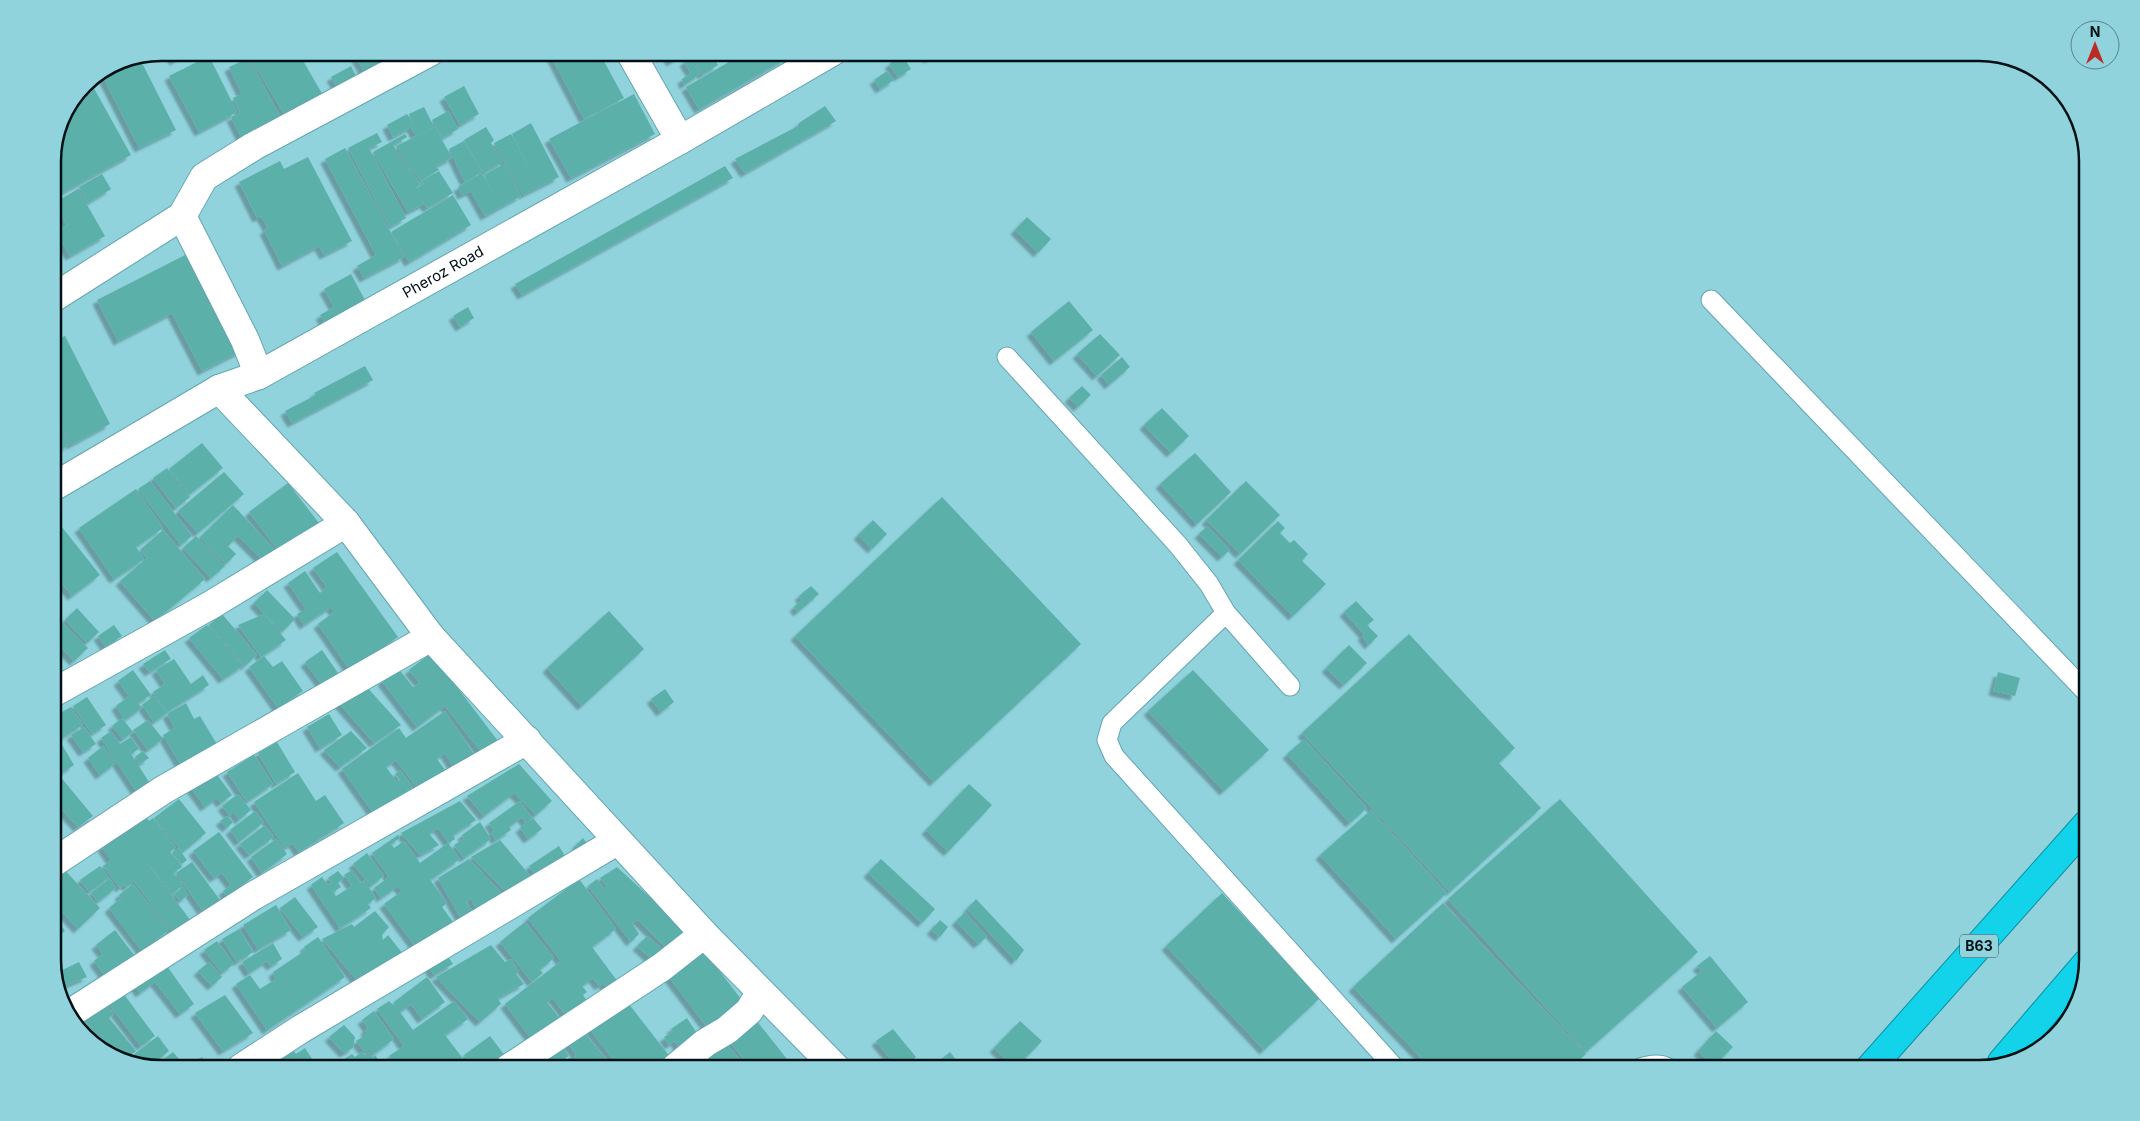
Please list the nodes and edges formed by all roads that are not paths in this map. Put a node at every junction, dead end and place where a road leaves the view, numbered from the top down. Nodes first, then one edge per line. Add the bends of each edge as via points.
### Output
1 (413, 61) edge
2 (635, 61) edge
3 (816, 61) edge
4 (680, 140) junction
5 (182, 216) junction
6 (61, 293) edge
7 (1711, 300) dead end
8 (1007, 357) dead end
9 (259, 375) junction
10 (219, 389) junction
11 (61, 482) edge
12 (346, 523) junction
13 (1226, 613) junction
14 (431, 637) junction
15 (2079, 685) edge
16 (1290, 686) dead end
17 (61, 689) edge
18 (527, 740) junction
19 (2079, 834) edge
20 (617, 841) junction
21 (61, 858) edge
22 (704, 934) junction
23 (2078, 973) edge
24 (760, 993) junction
25 (75, 1010) edge
26 (2008, 1055) edge
27 (253, 1060) edge
28 (520, 1060) edge
29 (685, 1060) edge
30 (828, 1060) edge
31 (1388, 1060) edge
32 (1877, 1060) edge

1 - 5 street via 254,146 204,177
2 - 4 street
3 - 4 street, Pheroz Road
4 - 9 street, Pheroz Road
5 - 6 street
5 - 9 street via 245,340
7 - 15 lane
8 - 13 lane via 1178,545 1209,584
9 - 10 street, Pheroz Road
10 - 11 street, Pheroz Road
10 - 12 street
12 - 14 street
12 - 17 street via 211,605
13 - 16 lane
13 - 31 lane via 1112,723 1108,740 1114,756
14 - 18 street
14 - 21 street via 164,790
18 - 20 street
18 - 25 street via 252,896
19 - 32 highway, B63
20 - 22 street
20 - 27 street via 301,1028
22 - 24 street
22 - 28 street via 662,967
23 - 26 highway
24 - 29 street via 749,1010 727,1030
24 - 30 street

